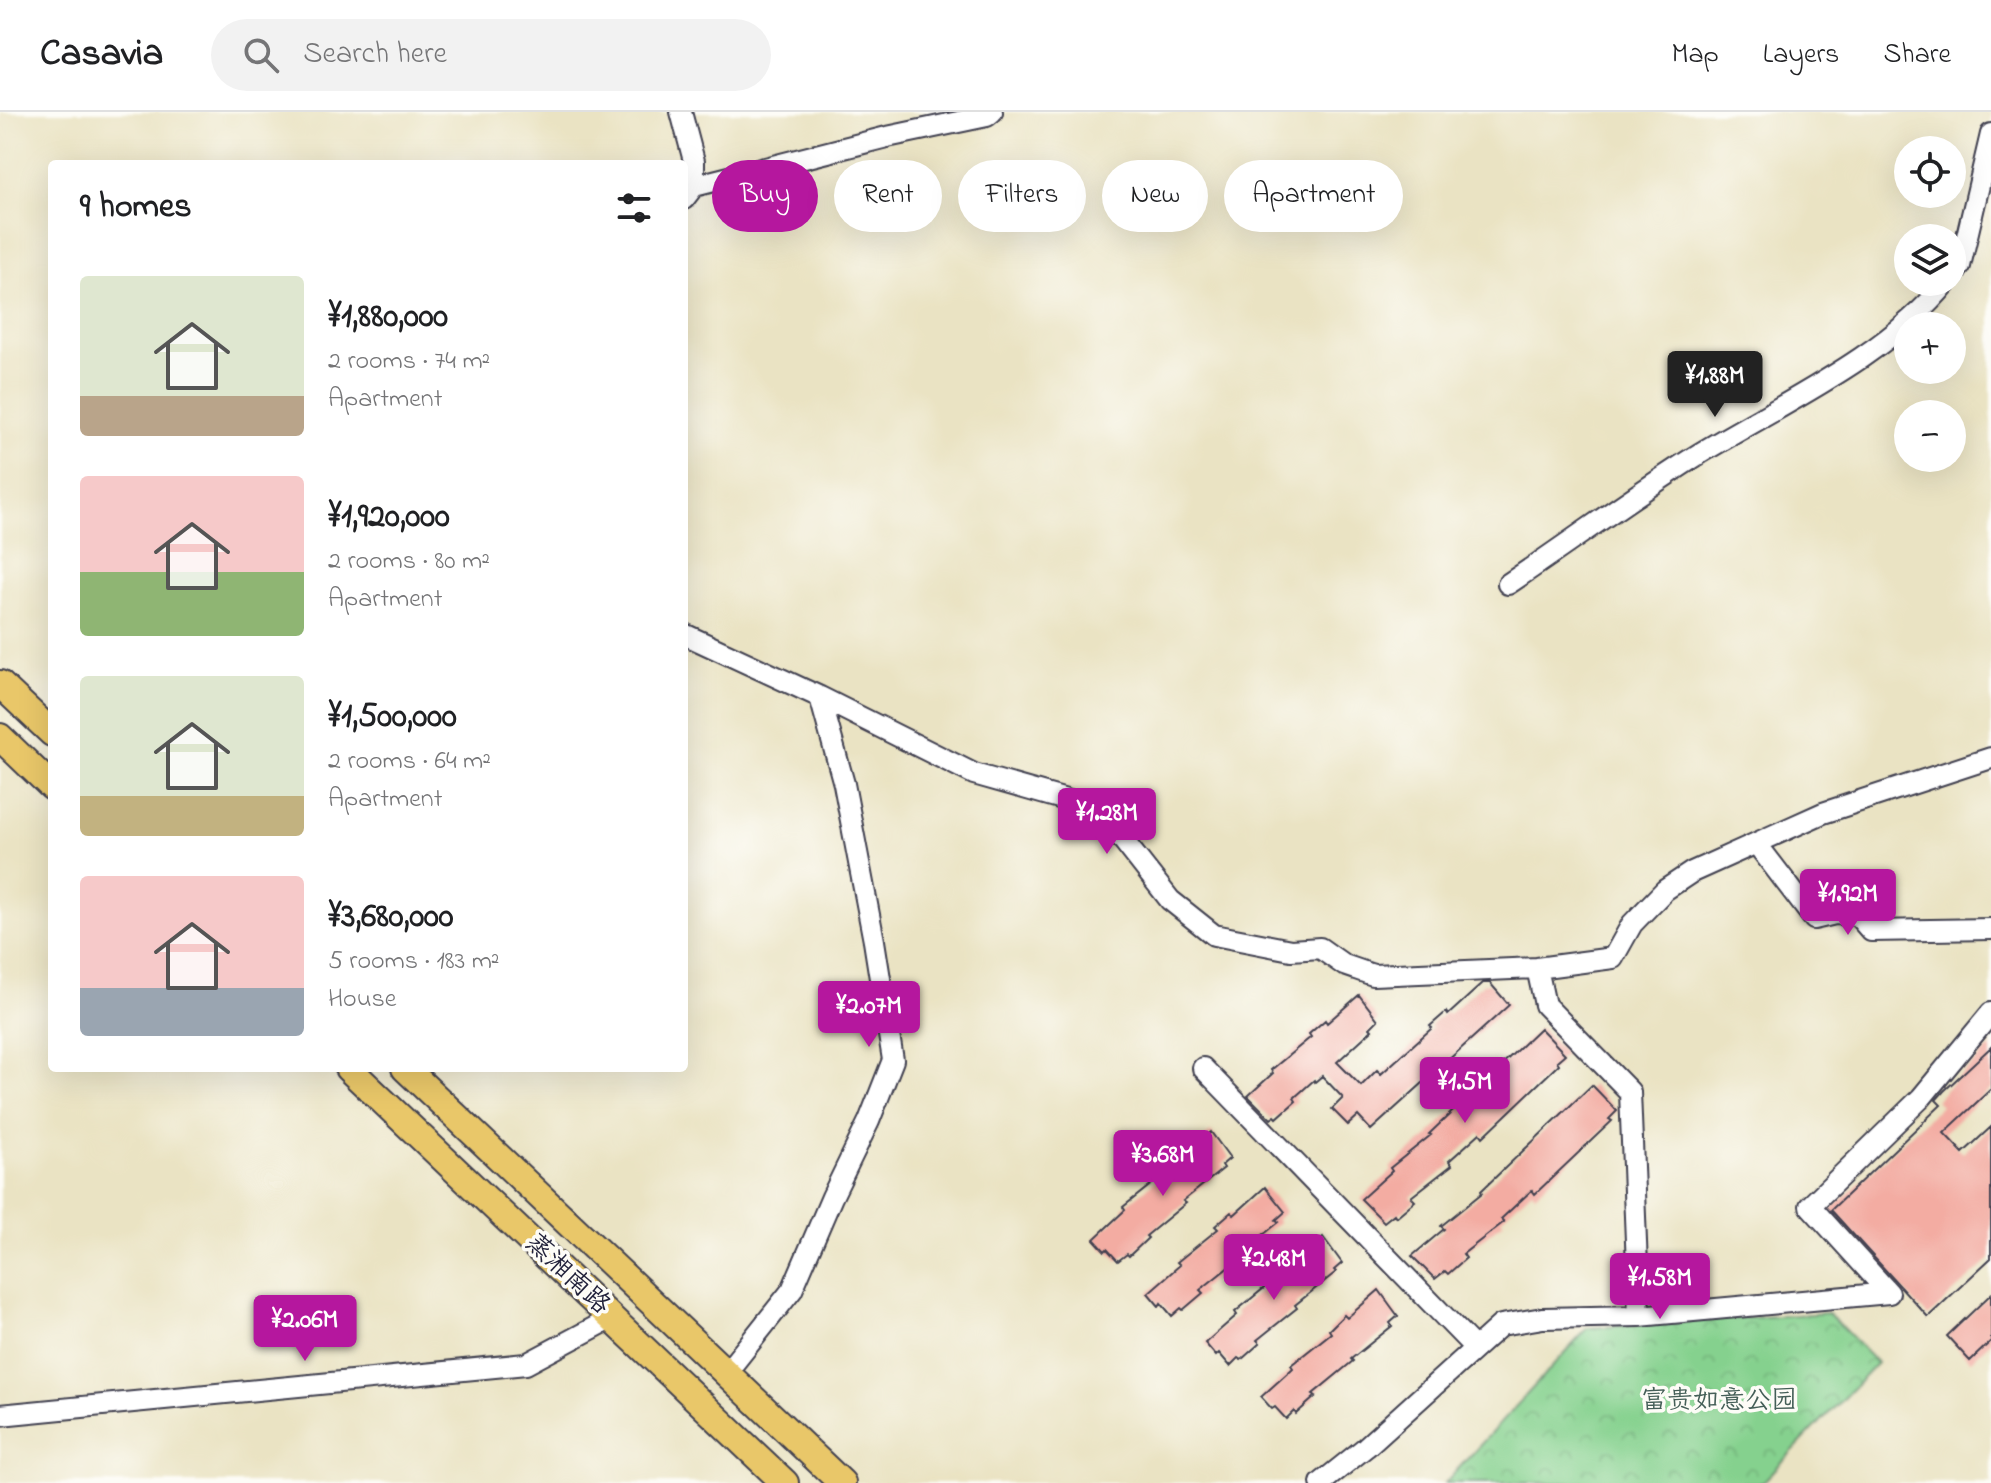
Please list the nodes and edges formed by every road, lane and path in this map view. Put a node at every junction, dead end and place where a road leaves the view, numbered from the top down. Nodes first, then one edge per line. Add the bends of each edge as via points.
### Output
1 (681, 112) edge
2 (992, 112) edge
3 (1991, 134) edge
4 (689, 193) edge
5 (1966, 240) edge
6 (1935, 296) edge
7 (1508, 584) dead end
8 (688, 636) edge
9 (0, 684) edge
10 (820, 697) junction
11 (48, 729) edge
12 (0, 737) edge
13 (1991, 758) edge
14 (48, 783) edge
15 (1756, 843) junction
16 (1991, 929) edge
17 (1537, 968) junction
18 (1991, 1013) edge
19 (1203, 1068) dead end
20 (352, 1072) edge
21 (409, 1072) edge
22 (1639, 1316) junction
23 (612, 1318) junction
24 (1475, 1348) junction
25 (726, 1373) junction
26 (0, 1415) edge
27 (785, 1483) edge
28 (842, 1483) edge
29 (1321, 1483) edge

1 - 4 street via 694,161
2 - 4 street
3 - 5 street
6 - 7 street via 1879,346 1697,456
8 - 10 street
9 - 11 main road
10 - 17 street via 974,774 1084,805 1123,840 1170,900 1214,935 1291,950 1320,948 1344,965 1373,975
10 - 25 street via 844,784 893,1060 792,1290
12 - 14 main road
13 - 15 street via 1823,813
15 - 16 street via 1814,919 1857,915 1871,931
15 - 17 street via 1665,890 1632,924 1613,958
17 - 22 street via 1545,1005 1630,1092
18 - 22 street via 1921,1098 1810,1206 1889,1293
19 - 24 street
20 - 23 main road, 蒸湘南路
21 - 25 main road, 蒸湘南路
22 - 24 street via 1543,1318 1501,1325
23 - 26 street via 526,1364
23 - 27 main road, 蒸湘南路
24 - 29 street
25 - 28 main road, 蒸湘南路

